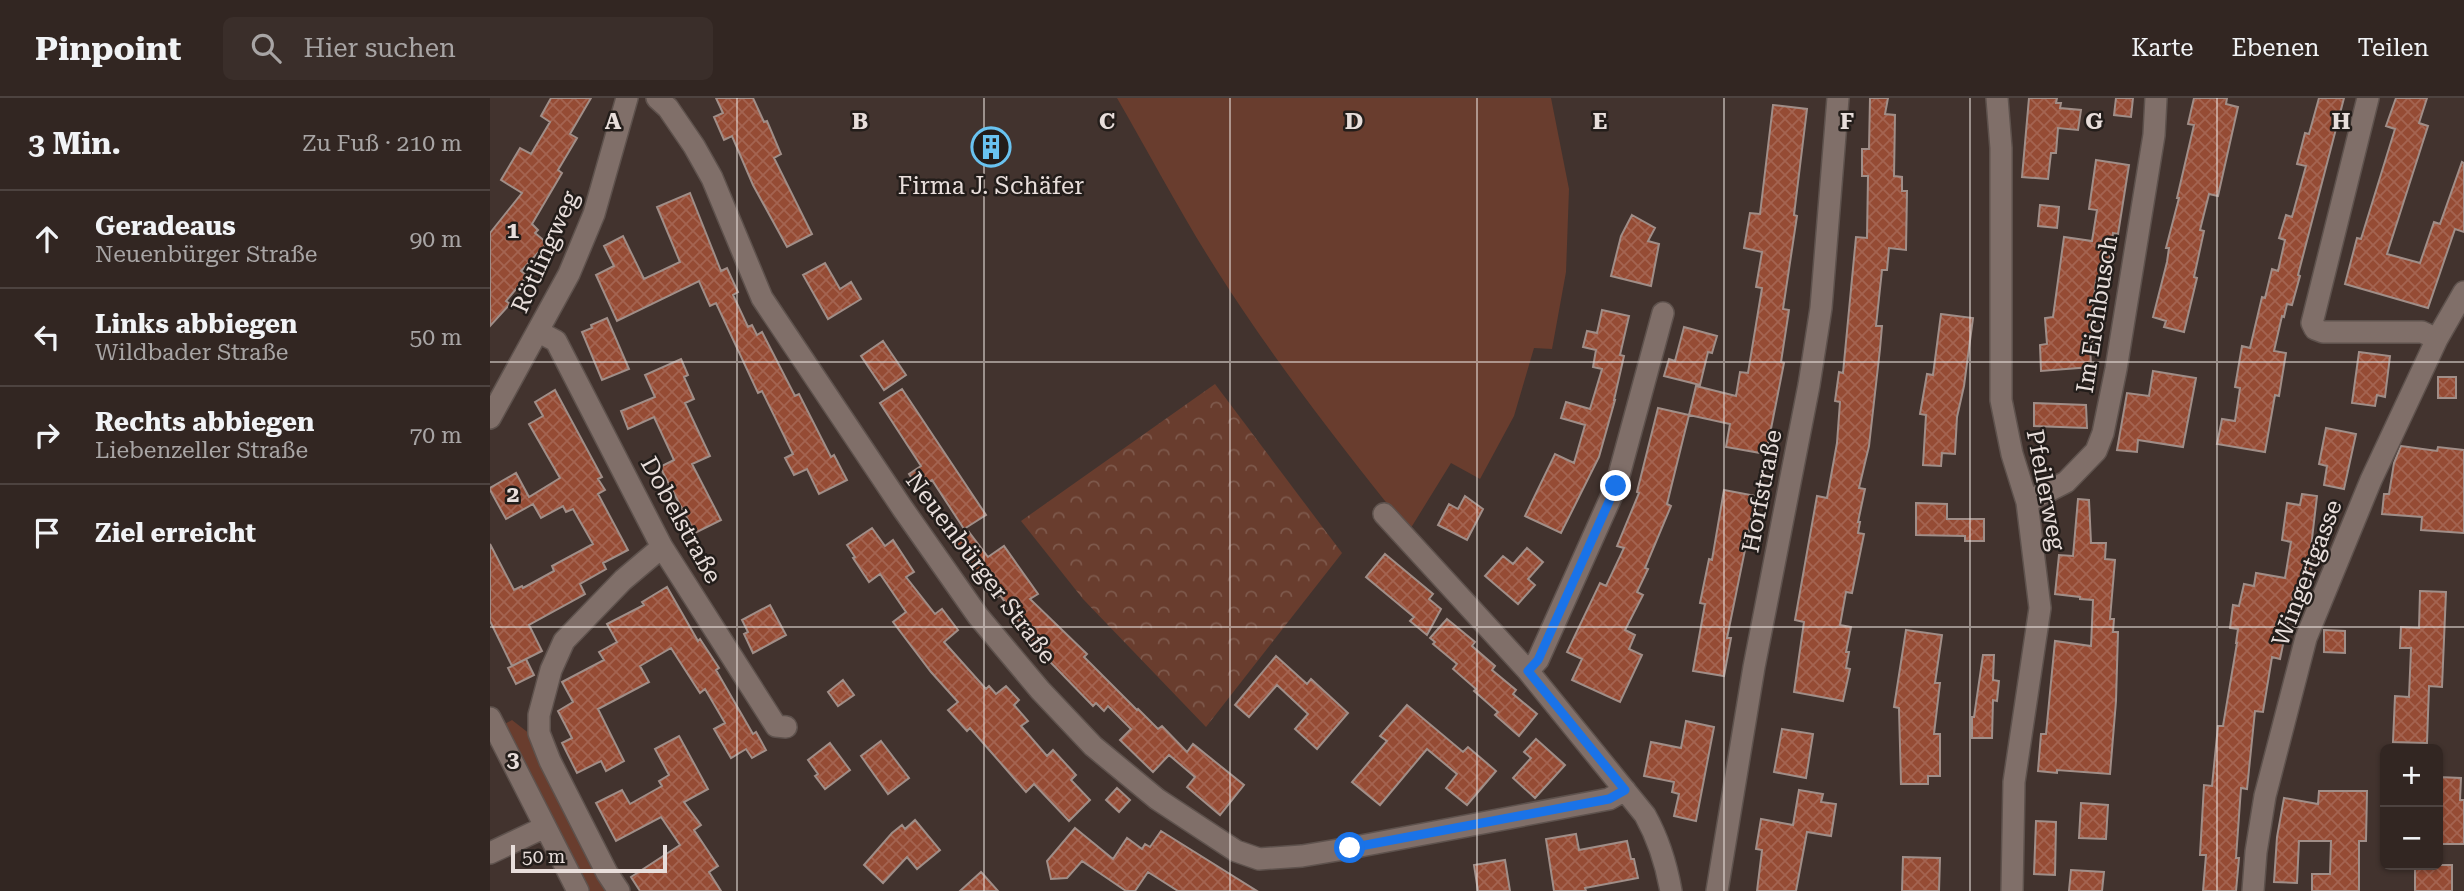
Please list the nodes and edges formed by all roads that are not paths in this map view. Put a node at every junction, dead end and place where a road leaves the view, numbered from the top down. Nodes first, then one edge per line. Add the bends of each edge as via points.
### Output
1 (627, 98) edge
2 (657, 98) edge
3 (1838, 98) edge
4 (1997, 98) edge
5 (2156, 98) edge
6 (2368, 98) edge
7 (2464, 292) edge
8 (1663, 313) dead end
9 (539, 332) junction
10 (2437, 339) junction
11 (490, 418) edge
12 (2026, 502) junction
13 (1384, 514) dead end
14 (662, 547) junction
15 (1528, 671) junction
16 (490, 718) edge
17 (786, 727) dead end
18 (1625, 790) junction
19 (545, 827) junction
20 (490, 853) edge
21 (578, 891) edge
22 (619, 891) edge
23 (1671, 891) edge
24 (1717, 891) edge
25 (2012, 891) edge
26 (2253, 891) edge

1 - 9 street, Rötlingweg via 594,214
2 - 18 street, Neuenbürger Straße via 712,178 762,298 978,616 1093,746 1157,799 1236,851 1259,859 1377,843 1609,799
3 - 24 street, Horfstraße via 1821,308
4 - 12 street, Pfeilerweg via 2001,148 2000,400
5 - 12 street, Im Eichbusch via 2154,135 2103,433 2096,451 2066,482
6 - 10 street via 2312,323 2323,332 2422,332
7 - 10 street, Wingertgasse
8 - 15 street via 1616,486 1538,660
9 - 11 street, Rötlingweg
9 - 14 street, Dobelstraße via 556,341
10 - 26 street, Wingertgasse via 2371,480 2306,638 2265,796
12 - 25 street, Pfeilerweg via 2040,608 2014,782
13 - 15 street
14 - 17 street, Dobelstraße via 776,726
14 - 22 street via 564,641 540,715 539,733 550,761
15 - 18 street
16 - 19 street
18 - 23 street via 1658,838
19 - 20 street
19 - 21 street

